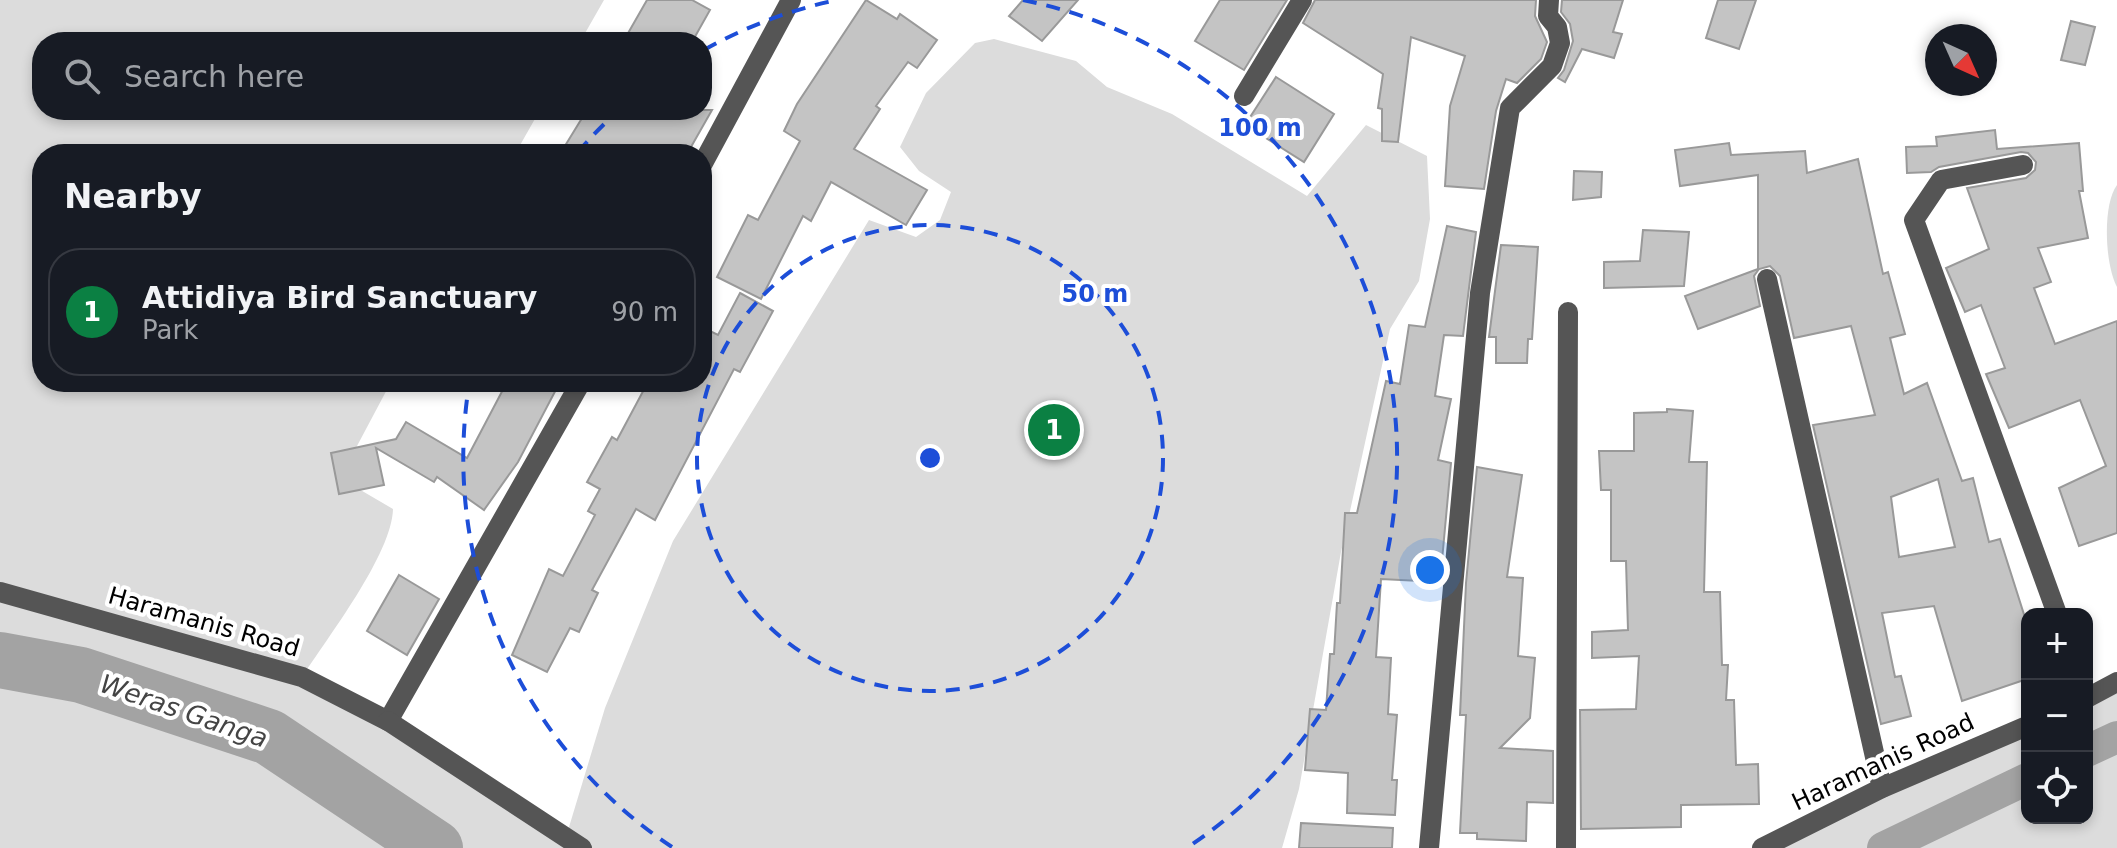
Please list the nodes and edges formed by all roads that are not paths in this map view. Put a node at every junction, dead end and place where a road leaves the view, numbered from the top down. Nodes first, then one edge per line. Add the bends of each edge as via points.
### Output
1 (791, 0) edge
2 (1302, 0) edge
3 (1549, 0) edge
4 (1244, 96) dead end
5 (712, 146) edge
6 (2023, 165) dead end
7 (1767, 279) dead end
8 (1568, 312) dead end
9 (575, 392) edge
10 (0, 592) edge
11 (2055, 608) edge
12 (2117, 682) edge
13 (2093, 694) edge
14 (388, 721) junction
15 (2021, 729) edge
16 (1882, 788) junction
17 (582, 848) edge
18 (1429, 848) edge
19 (1566, 848) edge
20 (1762, 848) edge

1 - 5 street
2 - 4 street
3 - 18 street via 1548,16 1560,43 1552,66 1510,108 1480,293
6 - 11 street via 1941,180 1914,220
7 - 16 street
8 - 19 street
9 - 14 street
10 - 14 street, Haramanis Road via 302,677
12 - 13 street
14 - 17 street, Haramanis Road
15 - 16 street, Haramanis Road
16 - 20 street, Haramanis Road

